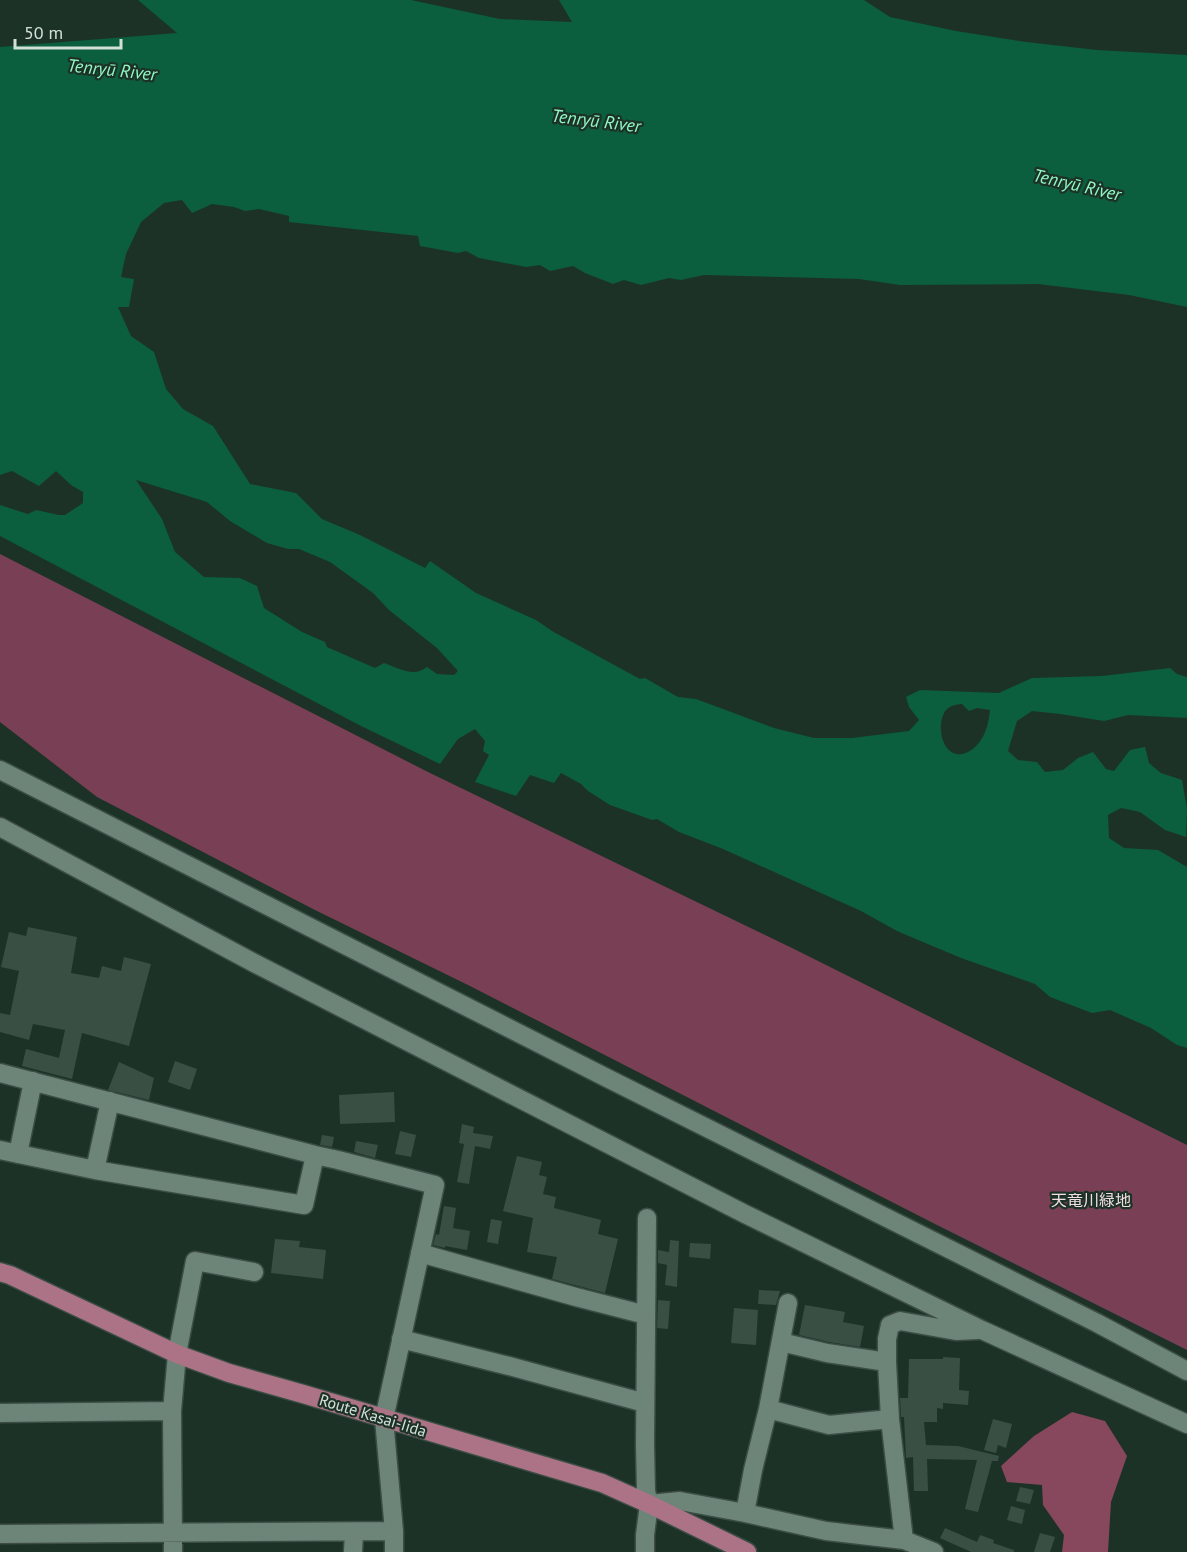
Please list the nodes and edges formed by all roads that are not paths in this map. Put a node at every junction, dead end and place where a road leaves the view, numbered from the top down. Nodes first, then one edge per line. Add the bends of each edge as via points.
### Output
1 (0, 770) edge
2 (0, 828) edge
3 (0, 1073) edge
4 (33, 1081) junction
5 (110, 1101) junction
6 (0, 1150) edge
7 (18, 1154) junction
8 (315, 1155) junction
9 (95, 1170) junction
10 (647, 1218) dead end
11 (420, 1253) junction
12 (0, 1272) edge
13 (254, 1272) dead end
14 (788, 1303) dead end
15 (646, 1315) junction
16 (982, 1330) junction
17 (401, 1340) junction
18 (781, 1342) junction
19 (177, 1354) junction
20 (887, 1362) junction
21 (1187, 1371) edge
22 (645, 1403) junction
23 (768, 1409) junction
24 (172, 1411) junction
25 (0, 1413) edge
26 (384, 1419) junction
27 (890, 1419) junction
28 (1187, 1424) edge
29 (650, 1504) junction
30 (745, 1513) junction
31 (394, 1531) junction
32 (354, 1532) junction
33 (0, 1534) edge
34 (904, 1540) junction
35 (173, 1543) edge
36 (353, 1552) edge
37 (394, 1552) edge
38 (645, 1552) edge
39 (747, 1552) edge
40 (934, 1552) edge

1 - 21 street
2 - 16 street via 744,1214
3 - 4 street
4 - 5 street
4 - 7 street
5 - 8 street
5 - 9 street
6 - 7 street
7 - 9 street
8 - 9 street via 304,1205
8 - 11 street via 435,1185
10 - 15 street
11 - 15 street
11 - 17 street
12 - 19 main road, Route Kasai-Iida
13 - 19 street via 195,1261
14 - 18 street
15 - 22 street
16 - 20 street via 956,1332 900,1321 890,1325
16 - 28 street
17 - 22 street
17 - 26 street
18 - 20 street
18 - 23 street
19 - 24 street
19 - 26 main road, Route Kasai-Iida
20 - 27 street
22 - 29 street via 646,1491
23 - 27 street via 829,1425
23 - 30 street
24 - 25 street
24 - 35 street
26 - 29 main road, Route Kasai-Iida via 602,1483
26 - 31 street
27 - 34 street
29 - 30 street via 680,1501
29 - 38 street
29 - 39 main road, Route Kasai-Iida
30 - 34 street via 826,1530
31 - 32 street
31 - 37 street
32 - 35 street
32 - 36 street
33 - 35 street
34 - 40 street

